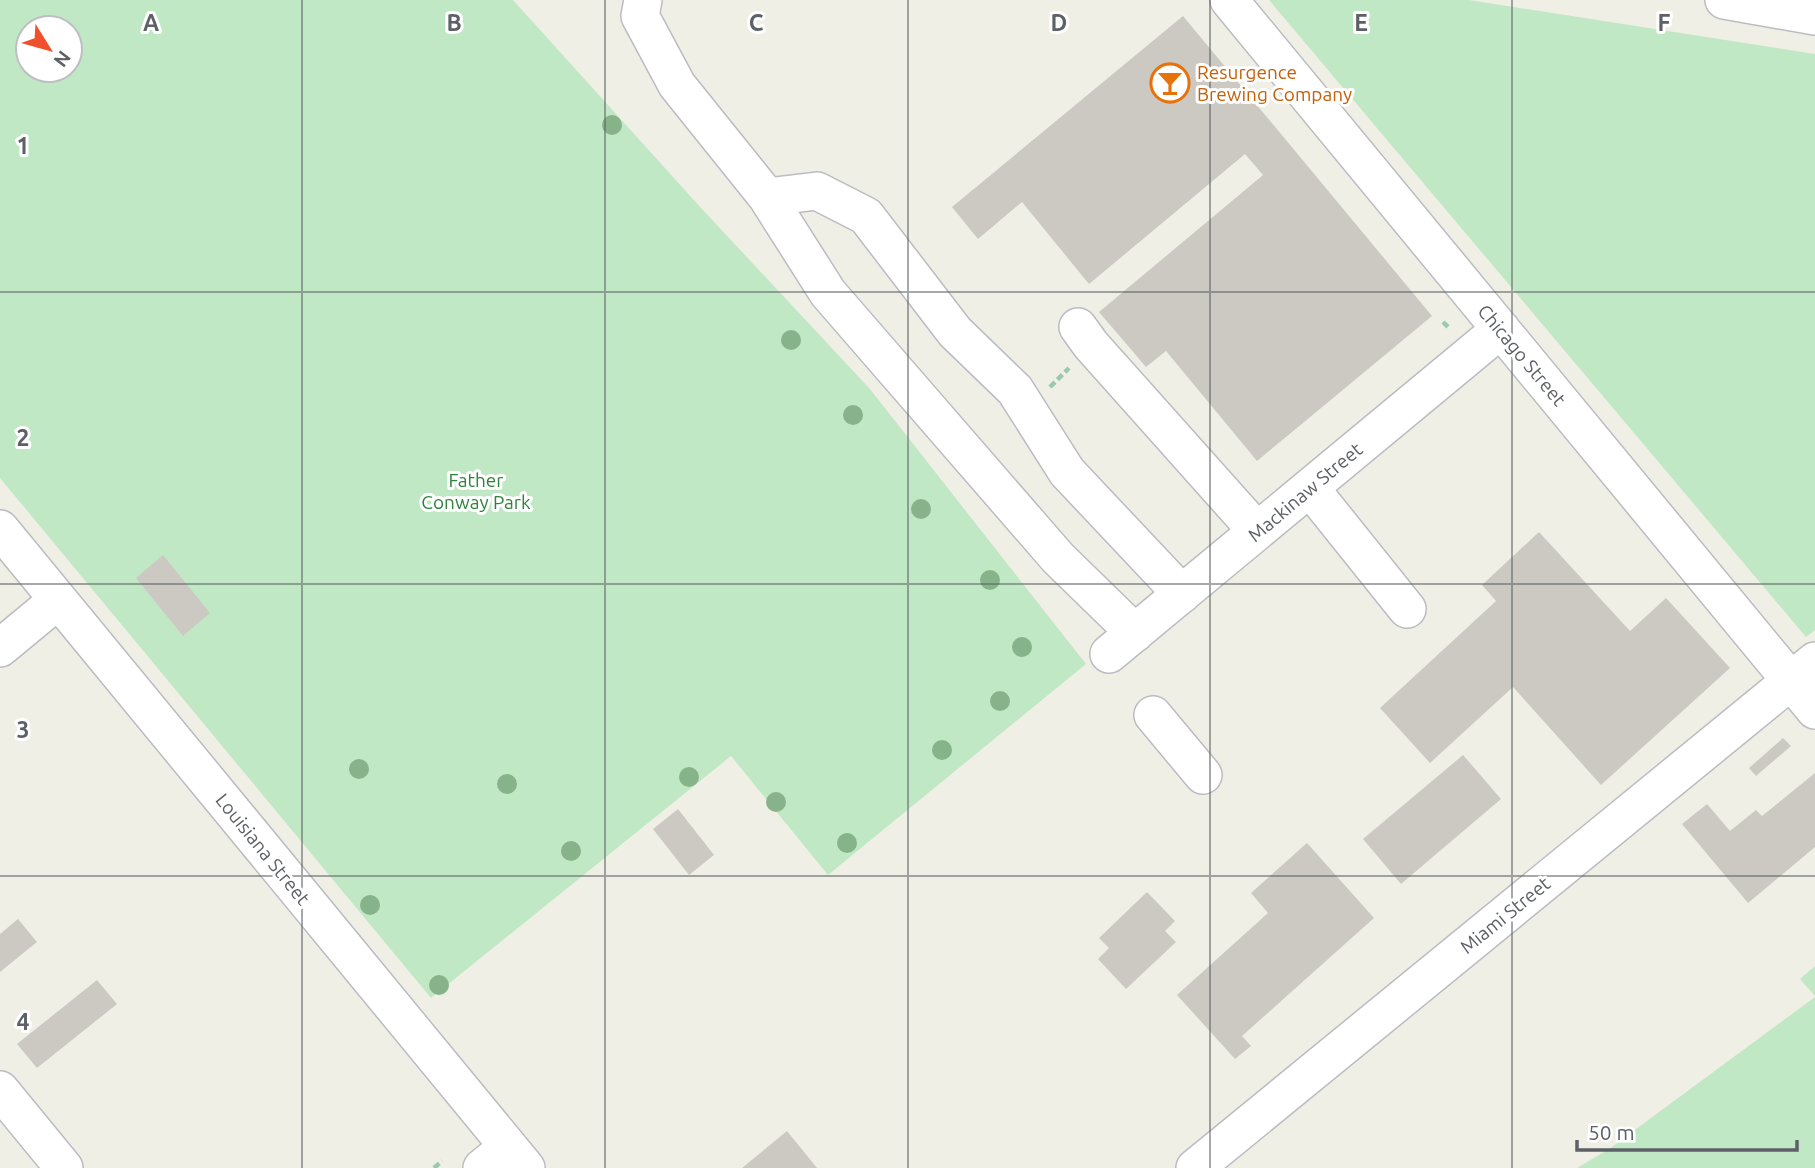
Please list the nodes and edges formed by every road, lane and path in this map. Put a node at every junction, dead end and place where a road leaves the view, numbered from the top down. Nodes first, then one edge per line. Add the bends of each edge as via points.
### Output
1 (643, 0) edge
2 (1229, 0) edge
3 (1724, 0) edge
4 (1815, 16) edge
5 (767, 197) junction
6 (1078, 327) dead end
7 (1501, 329) junction
8 (1310, 488) junction
9 (0, 529) edge
10 (1257, 531) junction
11 (1182, 594) junction
12 (58, 600) junction
13 (1407, 609) dead end
14 (0, 648) edge
15 (1803, 671) edge
16 (1815, 710) edge
17 (1153, 715) dead end
18 (1203, 775) dead end
19 (0, 1090) edge
20 (442, 1161) dead end
21 (505, 1161) edge
22 (64, 1168) edge
23 (434, 1168) edge
24 (1195, 1168) edge

1 - 5 street via 640,16 677,85
2 - 7 street, Chicago Street
3 - 4 street
5 - 11 street via 817,191 866,216 955,332 1015,390 1067,472
5 - 11 street, Mackinaw Street via 828,293 1058,558 1122,644
6 - 10 street
7 - 8 street, Mackinaw Street
7 - 15 street, Chicago Street
8 - 10 street, Mackinaw Street
8 - 13 street
9 - 12 street, Louisiana Street
10 - 11 street, Mackinaw Street
12 - 14 street
12 - 21 street, Louisiana Street
15 - 16 street, Chicago Street
15 - 24 street, Miami Street
17 - 18 street
19 - 22 street
20 - 23 path

